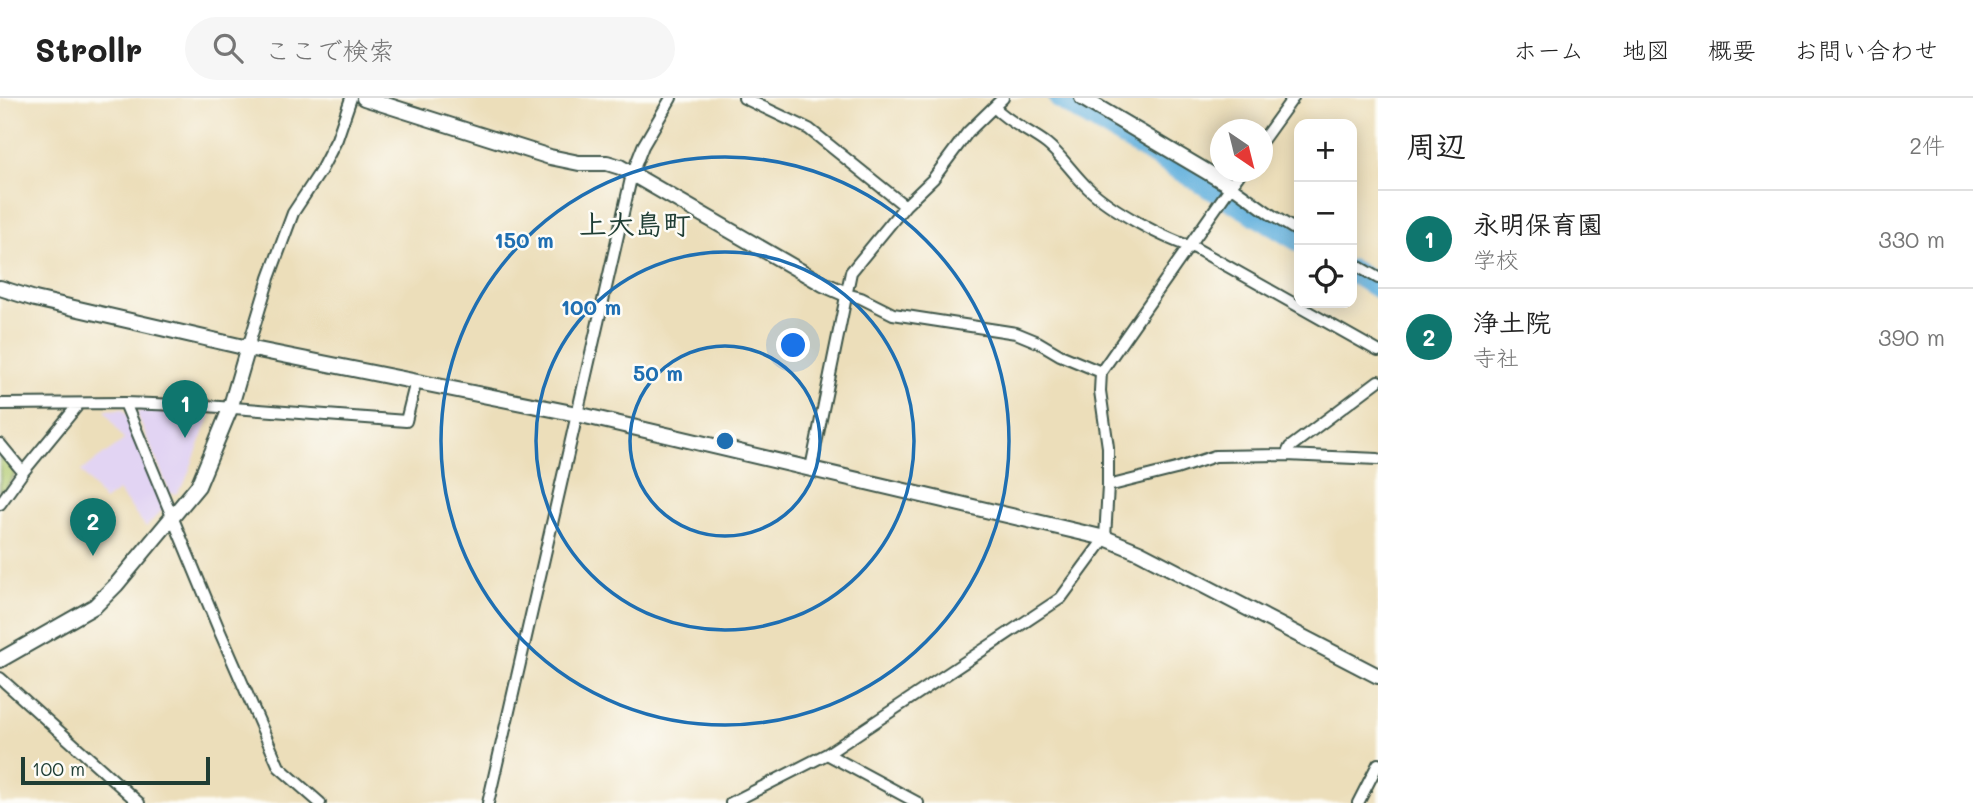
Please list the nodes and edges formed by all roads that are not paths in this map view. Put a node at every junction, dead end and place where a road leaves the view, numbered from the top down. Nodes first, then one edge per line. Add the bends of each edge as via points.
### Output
1 (351, 98) edge
2 (364, 98) edge
3 (671, 98) edge
4 (744, 98) edge
5 (1003, 98) edge
6 (1082, 98) edge
7 (1293, 98) edge
8 (994, 107) junction
9 (1273, 126) edge
10 (632, 174) junction
11 (1234, 182) edge
12 (1227, 192) junction
13 (905, 206) junction
14 (1294, 229) edge
15 (1189, 246) junction
16 (1357, 266) edge
17 (1378, 278) edge
18 (0, 288) edge
19 (846, 294) junction
20 (248, 346) junction
21 (1378, 351) edge
22 (1101, 372) junction
23 (415, 381) junction
24 (1378, 381) edge
25 (125, 403) junction
26 (0, 404) edge
27 (78, 405) junction
28 (230, 409) junction
29 (577, 414) junction
30 (0, 444) edge
31 (1286, 455) junction
32 (1378, 459) edge
33 (811, 468) junction
34 (23, 471) junction
35 (1108, 486) junction
36 (0, 504) edge
37 (172, 517) junction
38 (1105, 538) junction
39 (0, 660) edge
40 (1378, 676) edge
41 (0, 678) edge
42 (827, 754) junction
43 (1378, 764) edge
44 (139, 803) edge
45 (320, 803) edge
46 (488, 803) edge
47 (734, 803) edge
48 (918, 803) edge
49 (1358, 803) edge

1 - 20 street via 337,139 293,213
2 - 10 street via 550,157 607,163
3 - 10 street
4 - 13 street via 809,128
5 - 8 street
6 - 12 street
7 - 9 street
8 - 13 street
8 - 15 street via 1048,145 1100,198
10 - 19 street
10 - 29 street
11 - 12 street
12 - 14 street
12 - 15 street
13 - 19 street via 851,272
15 - 21 street
15 - 22 street
16 - 17 street
18 - 20 street
19 - 22 street via 893,313 1016,333
19 - 33 street
20 - 23 street
20 - 28 street
22 - 35 street
23 - 28 street via 406,421
23 - 29 street
24 - 31 street via 1290,447
25 - 27 street
25 - 28 street
25 - 37 street
26 - 27 street
27 - 34 street
28 - 37 street via 198,486
29 - 33 street
29 - 46 street
30 - 34 street
31 - 32 street
31 - 35 street via 1215,456
33 - 38 street
34 - 36 street
35 - 38 street
37 - 39 street via 95,606
37 - 45 street via 279,767
38 - 40 street
38 - 42 street via 1061,598
41 - 44 street
42 - 47 street
42 - 48 street
43 - 49 street

